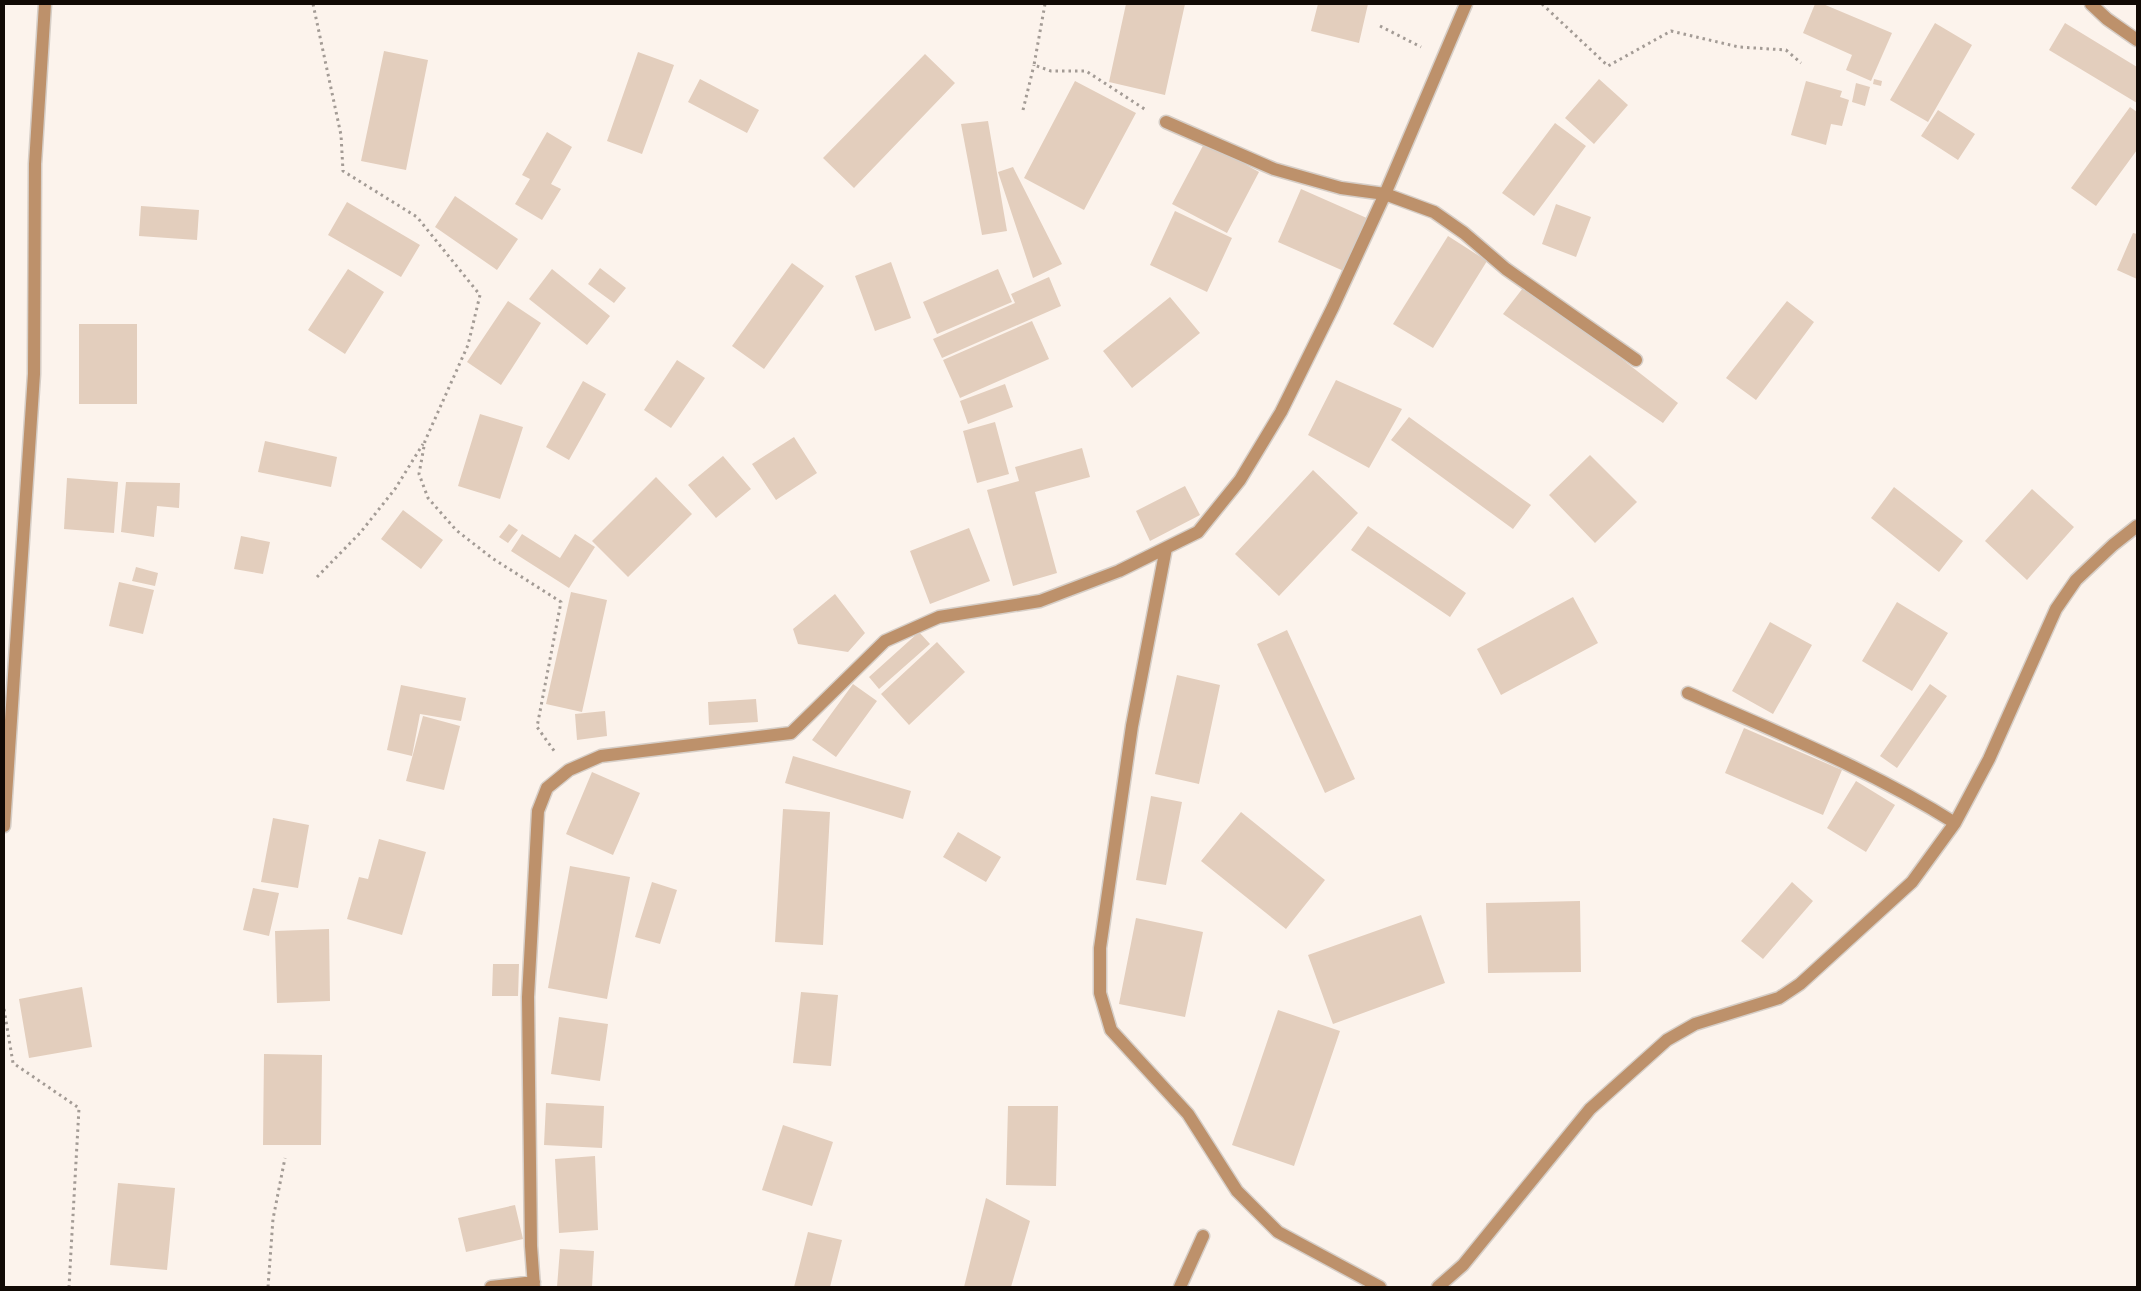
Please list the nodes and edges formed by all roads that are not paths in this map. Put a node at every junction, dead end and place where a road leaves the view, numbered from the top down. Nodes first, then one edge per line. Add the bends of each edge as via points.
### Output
1 (45, 4) edge
2 (1466, 4) edge
3 (2091, 4) edge
4 (2137, 40) edge
5 (1166, 122) road end
6 (1385, 194) junction
7 (1636, 360) dead end
8 (2137, 526) edge
9 (1166, 548) junction
10 (1688, 693) dead end
11 (1955, 823) junction
12 (4, 826) edge
13 (1204, 1236) dead end
14 (534, 1285) edge
15 (491, 1287) edge
16 (1180, 1287) edge
17 (1380, 1287) edge
18 (1438, 1287) edge

1 - 12 street via 35,164 34,374
2 - 6 street
3 - 4 street
5 - 6 street via 1274,169 1341,188
6 - 7 street via 1434,212 1506,269
6 - 9 street via 1334,307 1285,404 1240,480 1198,532
8 - 11 street via 2076,580 2056,609 1989,759
9 - 14 street via 1119,571 1040,601 938,617 885,641 791,733 601,756 569,770 547,788 538,811 528,997
9 - 17 street via 1132,726 1100,948 1100,993 1111,1030 1188,1114 1237,1191 1278,1232
10 - 11 street via 1834,757 1923,802
11 - 18 street via 1912,882 1800,984 1779,998 1695,1024 1660,1046 1590,1109 1463,1265
13 - 16 street
14 - 15 street

